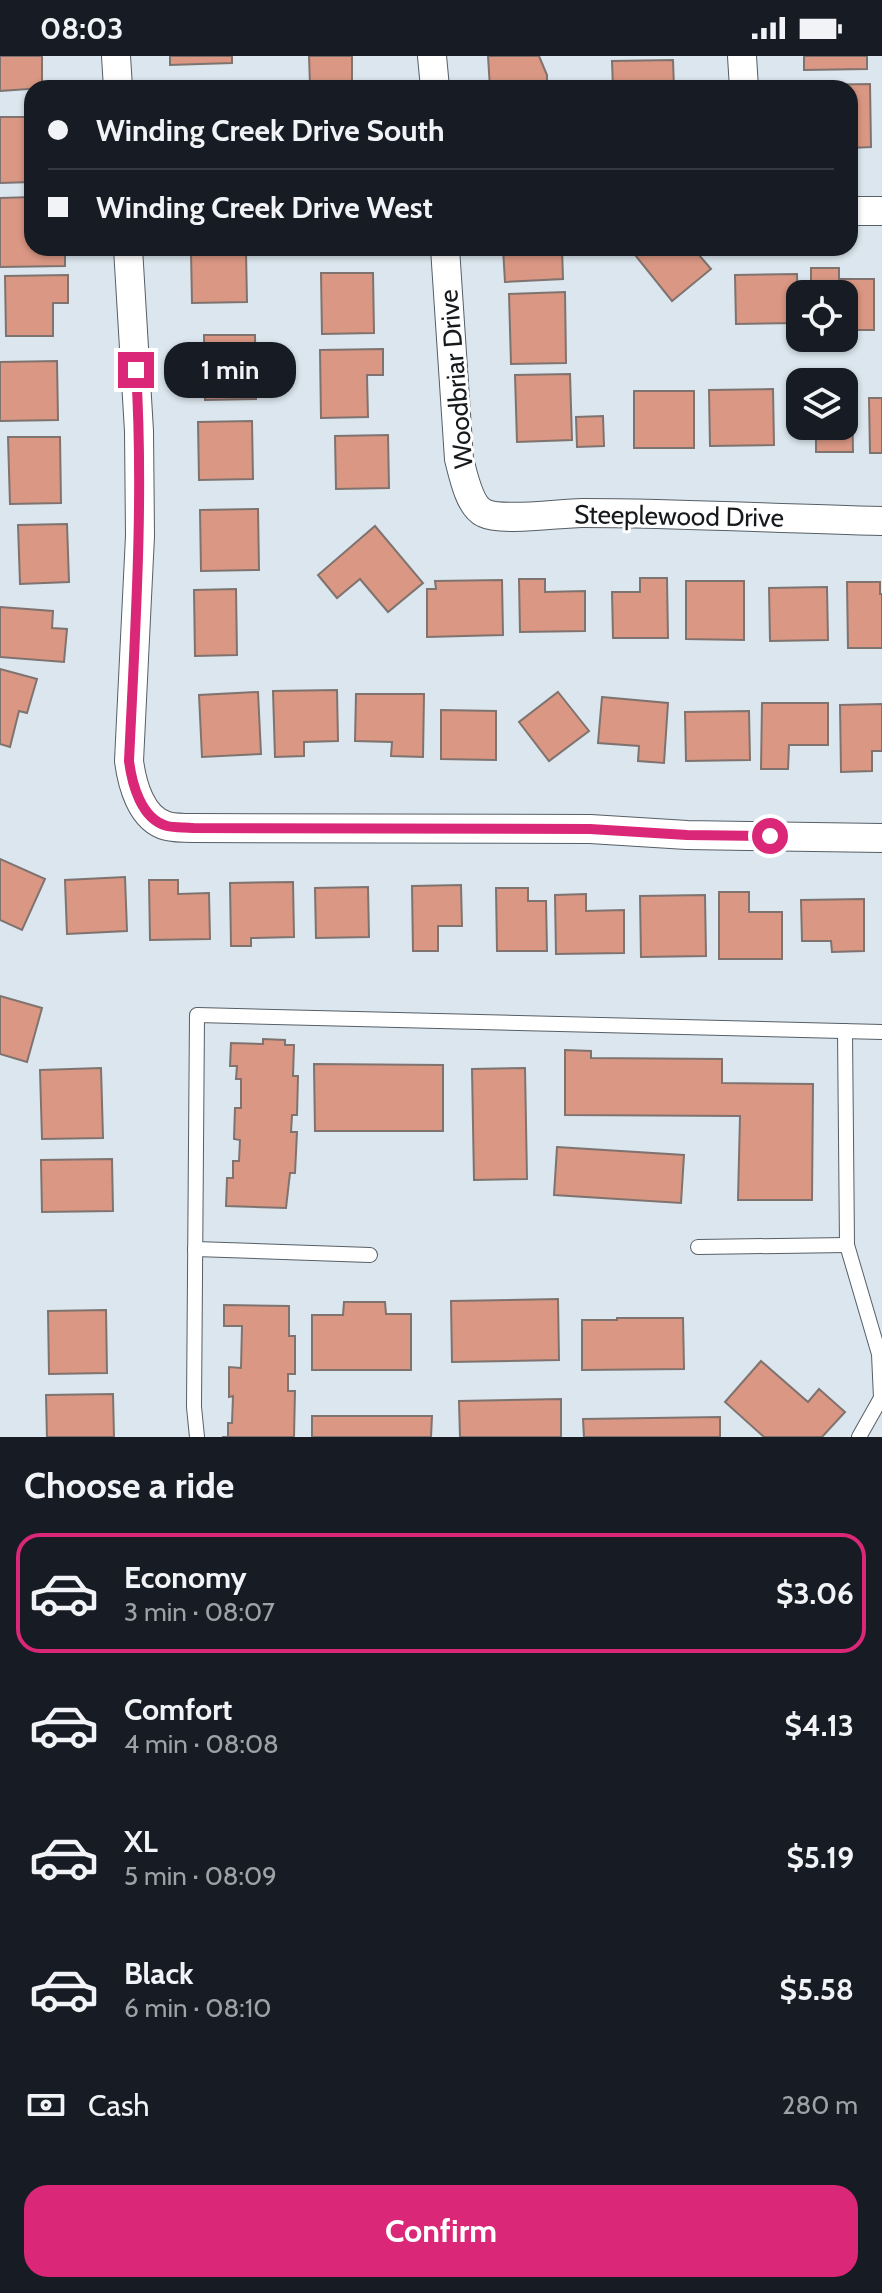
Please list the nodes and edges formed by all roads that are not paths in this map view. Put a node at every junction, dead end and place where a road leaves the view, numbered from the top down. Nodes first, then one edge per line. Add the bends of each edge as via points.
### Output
1 (116, 56) edge
2 (432, 56) edge
3 (742, 56) edge
4 (118, 80) edge
5 (434, 80) edge
6 (744, 80) edge
7 (858, 211) edge
8 (882, 211) edge
9 (128, 256) edge
10 (446, 256) edge
11 (477, 508) joint
12 (882, 521) edge
13 (882, 838) edge
14 (845, 1031) junction
15 (882, 1032) edge
16 (847, 1245) junction
17 (698, 1247) dead end
18 (195, 1249) junction
19 (370, 1255) dead end
20 (882, 1398) edge
21 (197, 1437) edge
22 (859, 1437) edge

1 - 4 street
2 - 5 street
3 - 6 street
7 - 8 street
9 - 13 street via 140,461 129,761 133,787 151,817 165,826 193,828 590,829
10 - 11 street, Woodbriar Drive via 459,459
11 - 12 street, Steeplewood Drive via 499,516 581,513
14 - 15 lane
14 - 16 lane
14 - 18 lane via 197,1015
16 - 17 lane
16 - 20 lane via 879,1354
18 - 19 lane
18 - 21 lane
20 - 22 lane

